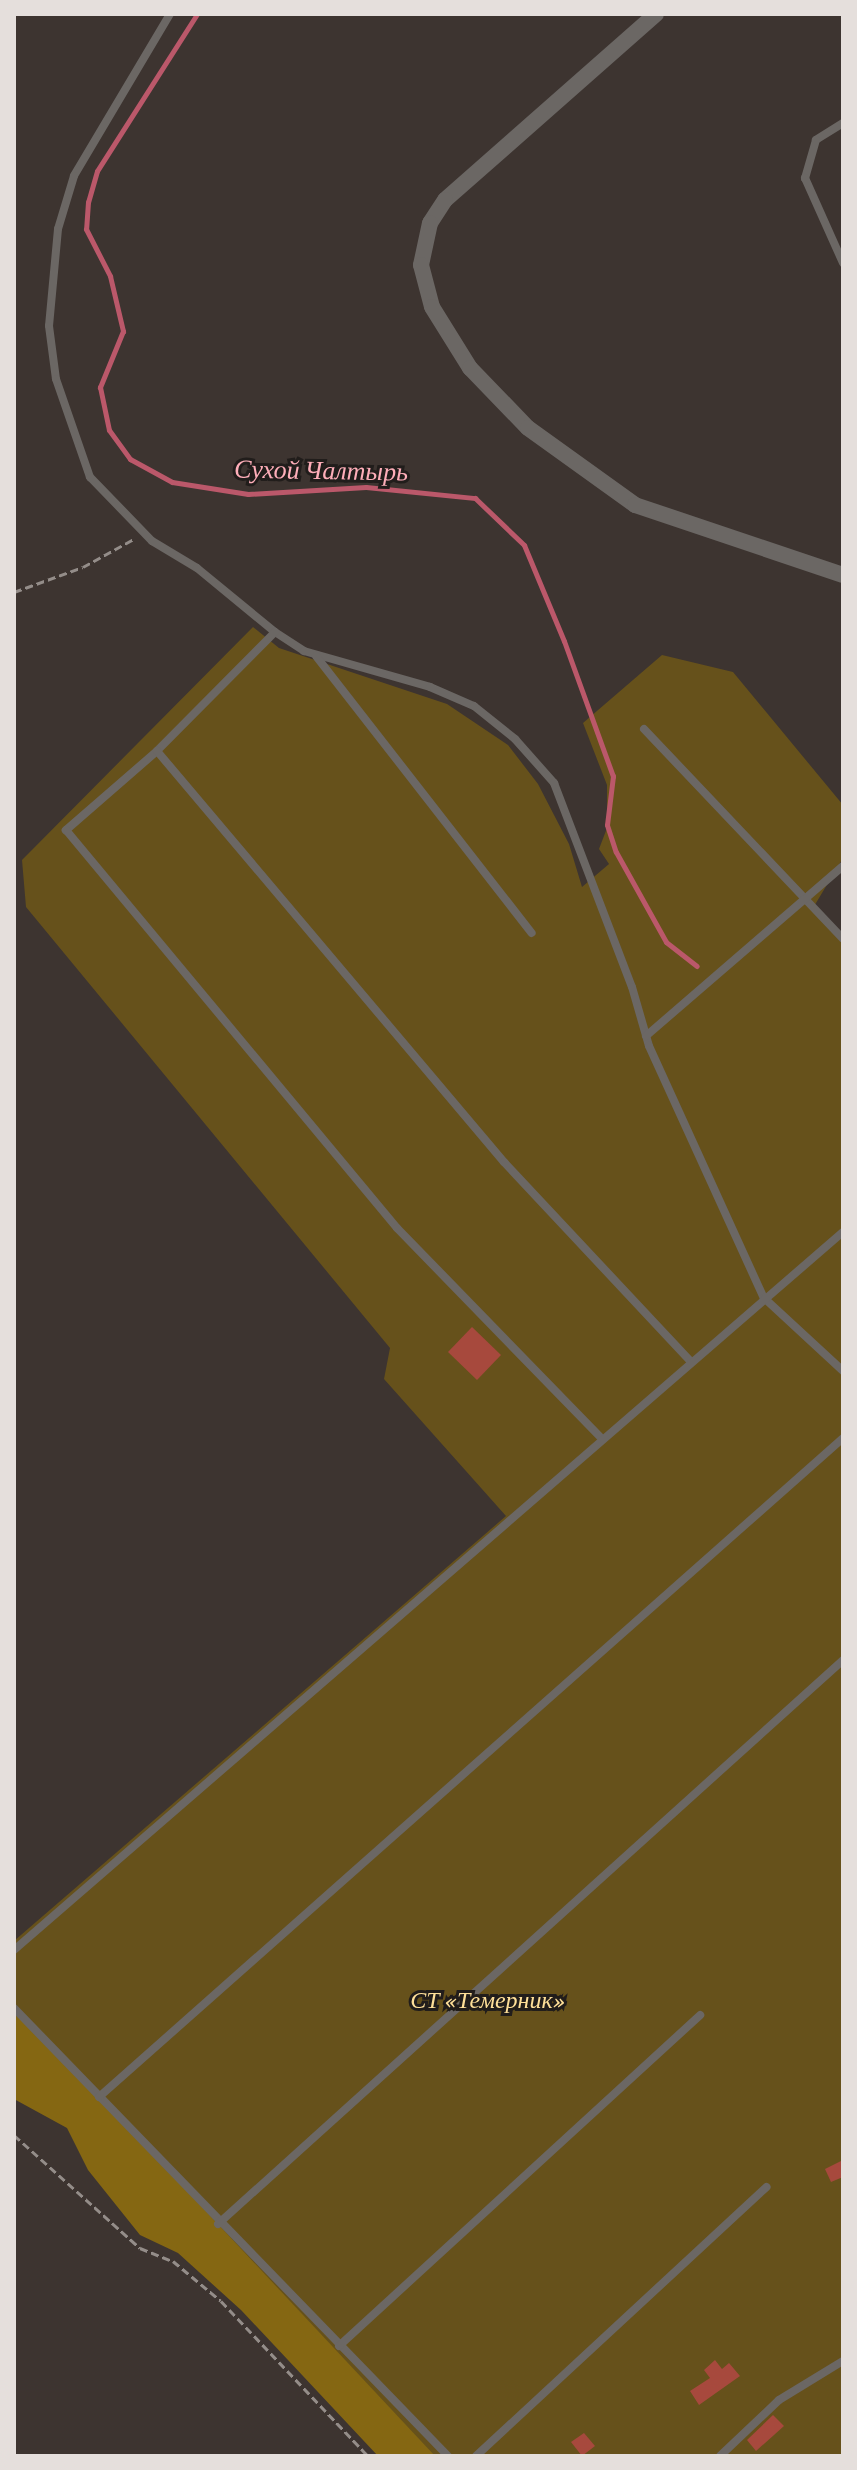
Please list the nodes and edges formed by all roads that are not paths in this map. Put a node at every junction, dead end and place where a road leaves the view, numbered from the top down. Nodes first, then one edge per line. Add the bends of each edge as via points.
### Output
1 (170, 14) edge
2 (656, 14) edge
3 (843, 123) edge
4 (843, 263) edge
5 (843, 575) edge
6 (275, 632) junction
7 (316, 655) junction
8 (644, 729) dead end
9 (157, 751) junction
10 (843, 866) edge
11 (803, 897) junction
12 (532, 933) dead end
13 (843, 939) edge
14 (646, 1036) junction
15 (843, 1232) edge
16 (764, 1298) junction
17 (691, 1362) junction
18 (843, 1371) edge
19 (843, 1438) edge
20 (602, 1439) junction
21 (843, 1660) edge
22 (14, 1950) edge
23 (14, 2008) edge
24 (700, 2015) dead end
25 (99, 2097) junction
26 (767, 2187) dead end
27 (218, 2224) junction
28 (339, 2346) junction
29 (843, 2361) edge
30 (448, 2456) edge
31 (476, 2456) edge
32 (720, 2456) edge

1 - 6 lane via 74,176 58,229 50,312 56,379 90,477 145,534 197,568
2 - 5 street via 445,200 430,223 421,265 432,307 470,368 528,428 635,505
3 - 4 lane via 816,140 805,178
6 - 7 lane
6 - 9 lane
7 - 12 lane
7 - 14 lane via 430,687 474,706 515,739 554,783
8 - 11 lane
9 - 17 lane via 504,1162
9 - 20 lane via 66,830 397,1228
10 - 11 lane
11 - 13 lane
11 - 14 lane
14 - 16 lane
15 - 16 lane
16 - 17 lane
16 - 18 lane
17 - 20 lane
19 - 25 lane
20 - 22 lane
21 - 27 lane
23 - 25 lane
24 - 28 lane
25 - 27 lane
26 - 31 lane
27 - 28 lane
28 - 30 lane
29 - 32 lane via 779,2400

